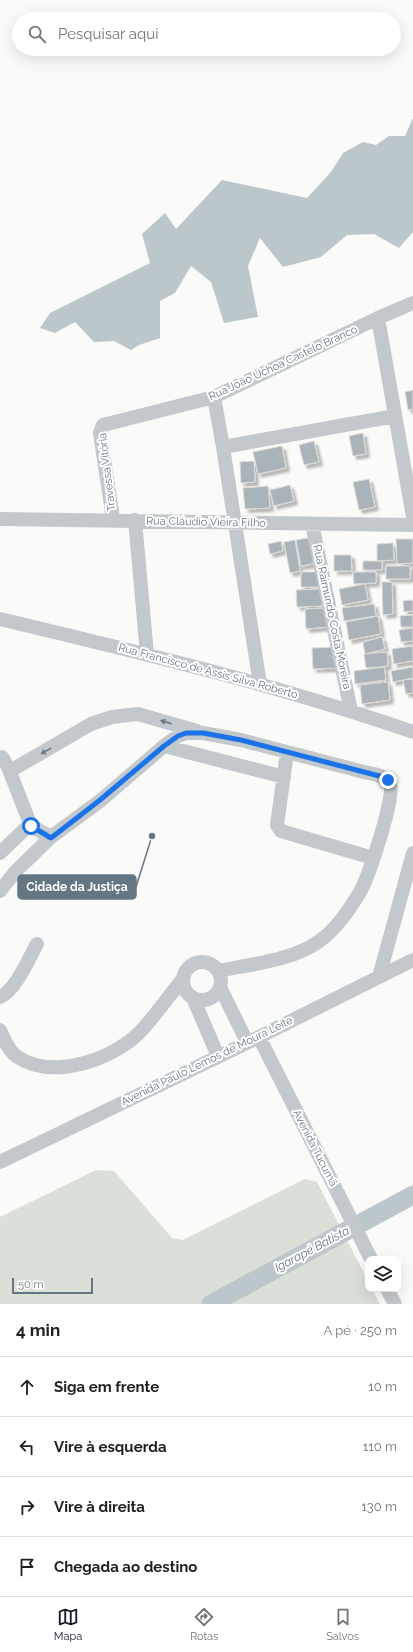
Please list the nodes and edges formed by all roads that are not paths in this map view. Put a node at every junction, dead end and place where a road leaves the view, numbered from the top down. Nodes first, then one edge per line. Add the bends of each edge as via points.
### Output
1 (413, 303) edge
2 (378, 318) junction
3 (214, 397) junction
4 (395, 416) junction
5 (103, 425) joint
6 (223, 447) junction
7 (413, 516) edge
8 (0, 518) edge
9 (113, 519) junction
10 (135, 520) junction
11 (236, 522) junction
12 (312, 524) junction
13 (413, 525) edge
14 (0, 619) edge
15 (147, 654) junction
16 (260, 684) junction
17 (351, 711) junction
18 (413, 732) edge
19 (203, 733) junction
20 (164, 746) junction
21 (287, 752) junction
22 (0, 758) edge
23 (10, 771) junction
24 (284, 777) junction
25 (31, 826) junction
26 (51, 838) junction
27 (1, 846) edge
28 (413, 853) edge
29 (373, 858) junction
30 (0, 891) edge
31 (37, 944) dead end
32 (413, 960) edge
33 (219, 971) junction
34 (379, 977) junction
35 (182, 980) junction
36 (220, 987) junction
37 (0, 996) edge
38 (192, 998) junction
39 (0, 1030) edge
40 (253, 1039) junction
41 (218, 1056) junction
42 (0, 1162) edge
43 (370, 1256) edge
44 (389, 1292) edge
45 (395, 1304) edge

1 - 2 street, Rua João Uchoa Castelo Branco
2 - 3 street, Rua João Uchoa Castelo Branco
2 - 4 street
3 - 5 street, Rua João Uchoa Castelo Branco
3 - 6 street
4 - 6 street
4 - 7 street
5 - 9 street, Travessa Vitória via 100,433
6 - 11 street
8 - 9 street, Rua Cláudio Vieira Filho
9 - 10 street, Rua Cláudio Vieira Filho
10 - 11 street, Rua Cláudio Vieira Filho
10 - 15 street
11 - 12 street, Rua Cláudio Vieira Filho
11 - 16 street
12 - 13 street, Rua Cláudio Vieira Filho
12 - 17 street, Rua Raimundo Costa Moreira
14 - 15 street, Rua Francisco de Assis Silva Roberto
15 - 16 street, Rua Francisco de Assis Silva Roberto
16 - 17 street, Rua Francisco de Assis Silva Roberto
17 - 18 street, Rua Francisco de Assis Silva Roberto
19 - 20 street via 186,733
19 - 21 street via 222,735
19 -> 23 street via 138,714 112,717 91,724
20 - 24 street
20 - 26 street
21 - 24 street
21 - 29 street via 383,777 390,784 392,789 388,807
22 - 23 street via 2,757
23 - 25 street
24 - 29 street via 277,825 281,831
25 - 26 street
25 - 27 street
26 - 30 street via 15,872
28 - 34 street
29 - 33 street via 361,890 343,919 318,942 291,955
31 - 37 street via 14,985
32 - 34 street, Avenida Paulo Lemos de Moura Leite
33 - 35 street via 211,963 200,961 190,965
33 - 36 street
34 - 40 street, Avenida Paulo Lemos de Moura Leite
35 - 38 street via 185,990
35 - 39 street via 139,1032 122,1046 84,1063 64,1067 27,1062 15,1055 5,1043
36 - 38 street via 209,999
36 - 40 street, Avenida Tucumã
38 - 41 street
40 - 41 street, Avenida Paulo Lemos de Moura Leite
40 - 43 street, Avenida Tucumã
41 - 42 street, Avenida Paulo Lemos de Moura Leite
44 - 45 street

